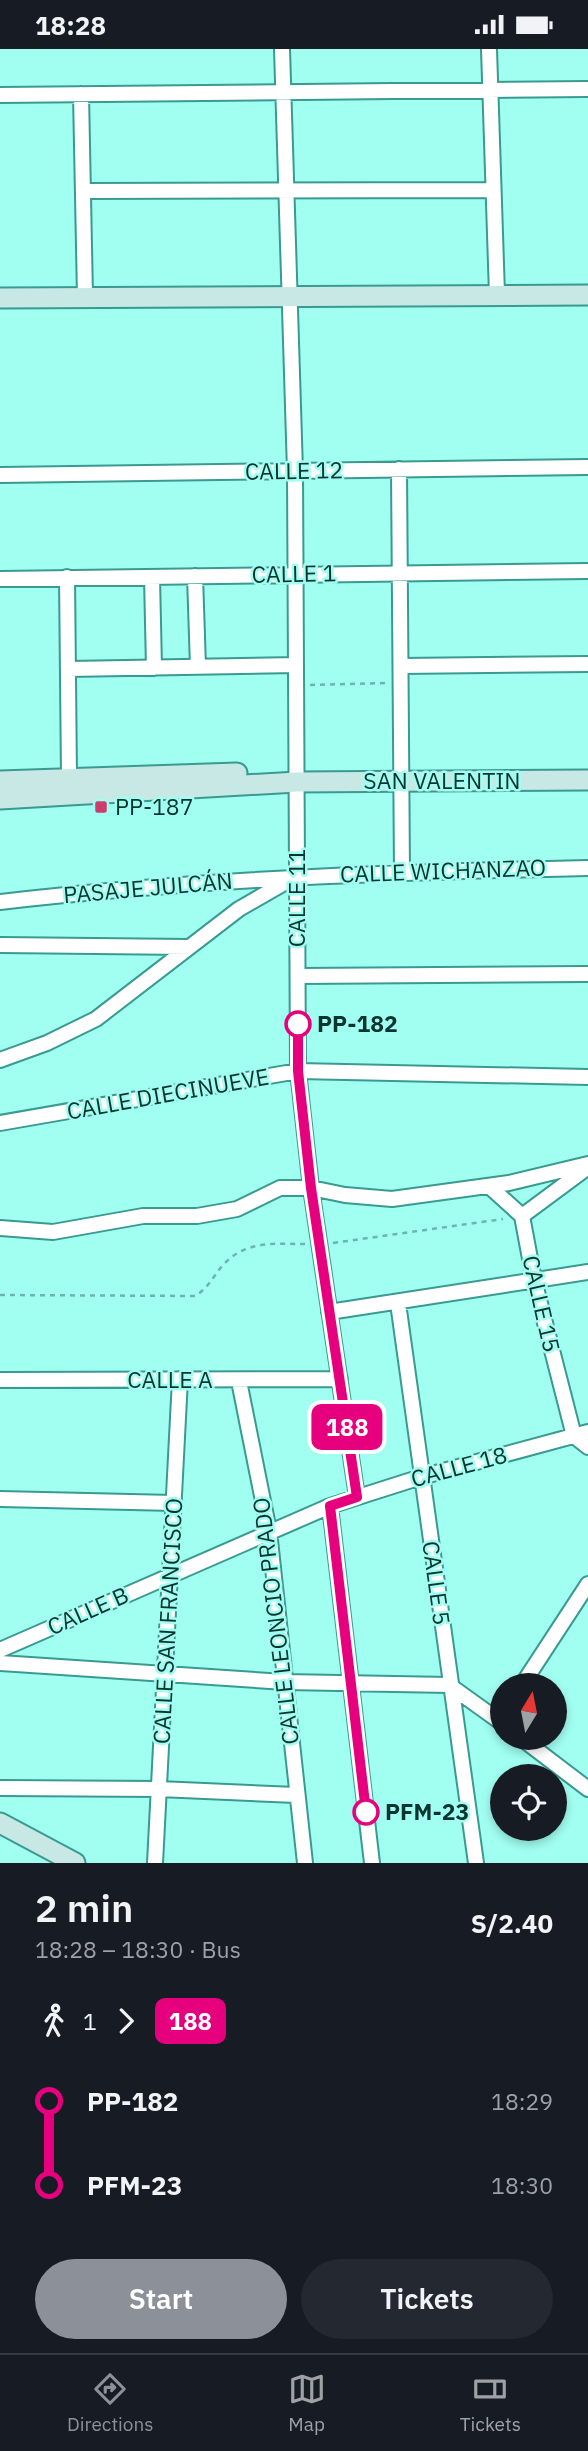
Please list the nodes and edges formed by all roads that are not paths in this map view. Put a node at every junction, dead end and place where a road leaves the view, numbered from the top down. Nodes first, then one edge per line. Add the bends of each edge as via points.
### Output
1 (282, 49) edge
2 (489, 49) edge
3 (588, 89) edge
4 (490, 91) junction
5 (283, 93) junction
6 (81, 94) junction
7 (0, 95) edge
8 (493, 190) junction
9 (83, 191) junction
10 (285, 191) junction
11 (497, 295) junction
12 (588, 295) edge
13 (291, 296) junction
14 (0, 297) edge
15 (85, 297) junction
16 (588, 467) edge
17 (399, 469) junction
18 (295, 471) junction
19 (0, 475) edge
20 (588, 572) edge
21 (400, 573) junction
22 (296, 574) junction
23 (195, 576) junction
24 (67, 577) junction
25 (152, 577) junction
26 (0, 579) edge
27 (588, 664) edge
28 (296, 665) junction
29 (401, 666) junction
30 (198, 667) junction
31 (153, 668) junction
32 (68, 669) junction
33 (588, 768) edge
34 (401, 775) junction
35 (297, 776) junction
36 (69, 778) junction
37 (588, 780) edge
38 (0, 781) edge
39 (0, 799) edge
40 (588, 868) edge
41 (402, 871) junction
42 (297, 876) junction
43 (0, 902) edge
44 (0, 945) edge
45 (189, 947) junction
46 (588, 974) edge
47 (298, 976) junction
48 (0, 1061) edge
49 (298, 1071) junction
50 (588, 1077) edge
51 (0, 1123) edge
52 (588, 1166) edge
53 (489, 1185) junction
54 (311, 1188) junction
55 (522, 1216) junction
56 (0, 1229) edge
57 (588, 1272) edge
58 (534, 1280) junction
59 (398, 1303) junction
60 (329, 1312) junction
61 (340, 1379) junction
62 (0, 1380) edge
63 (180, 1380) junction
64 (239, 1381) junction
65 (581, 1434) edge
66 (588, 1447) edge
67 (421, 1477) junction
68 (357, 1497) junction
69 (0, 1499) edge
70 (174, 1503) junction
71 (330, 1506) junction
72 (269, 1531) junction
73 (170, 1575) junction
74 (588, 1584) edge
75 (0, 1650) edge
76 (0, 1664) edge
77 (165, 1673) junction
78 (530, 1673) edge
79 (285, 1682) junction
80 (351, 1685) junction
81 (449, 1685) junction
82 (490, 1713) edge
83 (537, 1750) edge
84 (0, 1789) edge
85 (159, 1789) junction
86 (588, 1789) edge
87 (296, 1795) junction
88 (0, 1823) edge
89 (75, 1863) edge
90 (155, 1863) edge
91 (305, 1863) edge
92 (372, 1863) edge
93 (476, 1863) edge

1 - 5 street, CALLE 11
2 - 4 street
3 - 4 street
4 - 5 street
4 - 8 street
5 - 6 street
5 - 10 street, CALLE 11
6 - 7 street
6 - 9 street
8 - 10 street
8 - 11 street
9 - 10 street
9 - 15 street
10 - 13 street, CALLE 11
11 - 12 main road
11 - 13 main road
13 - 15 main road
13 - 18 street, CALLE 11
14 - 15 main road
16 - 17 street, CALLE 12
17 - 18 street, CALLE 12
17 - 21 street
18 - 19 street, CALLE 12
18 - 22 street, CALLE 11
20 - 21 street, CALLE 1
21 - 22 street, CALLE 1
21 - 29 street
22 - 23 street, CALLE 1
22 - 28 street, CALLE 11
23 - 25 street, CALLE 1
23 - 30 street
24 - 25 street, CALLE 1
24 - 26 street, CALLE 1
24 - 32 street
25 - 31 street
27 - 29 street
28 - 30 street
28 - 35 street, CALLE 11
29 - 34 street
30 - 31 street
31 - 32 street
32 - 36 street
33 - 34 main road, SAN VALENTIN
34 - 35 main road, SAN VALENTIN
34 - 37 main road, SAN VALENTIN
34 - 41 street
35 - 36 main road
35 - 39 main road
35 - 42 street, CALLE 11
36 - 38 main road
40 - 41 street, CALLE WICHANZAO
41 - 42 street, CALLE WICHANZAO
42 - 43 street, PASAJE JULCÁN
42 - 45 street via 239,909
42 - 47 street, CALLE 11
44 - 45 street
45 - 48 street via 96,1019
46 - 47 street
47 - 49 street, CALLE 11
49 - 50 street, CALLE DIECINUEVE
49 - 51 street, CALLE DIECINUEVE
49 - 54 street, CALLE 11
52 - 53 street
52 - 55 street
53 - 54 street via 392,1199
53 - 55 street
54 - 56 street via 280,1188 237,1209 197,1216 143,1216 53,1232
54 - 60 street, CALLE 11
55 - 58 street, CALLE 15
57 - 58 street
58 - 59 street
58 - 65 street, CALLE 15
59 - 60 street
59 - 67 street, CALLE 5
60 - 61 street, CALLE 11
61 - 64 street, CALLE A
61 - 68 street, CALLE 11
62 - 63 street, CALLE A
63 - 64 street, CALLE A
63 - 70 street, CALLE SAN FRANCISCO
64 - 72 street, CALLE LEONCIO PRADO
65 - 66 street
65 - 67 street, CALLE 18
67 - 68 street, CALLE 18
67 - 81 street, CALLE 5
68 - 71 street, CALLE 18
69 - 70 street
70 - 73 street, CALLE SAN FRANCISCO
71 - 72 street, CALLE B
71 - 80 street
72 - 73 street, CALLE B
72 - 79 street, CALLE LEONCIO PRADO
73 - 75 street, CALLE B
73 - 77 street, CALLE SAN FRANCISCO
74 - 78 street
76 - 77 street
77 - 79 street
77 - 85 street, CALLE SAN FRANCISCO
79 - 80 street
79 - 87 street, CALLE LEONCIO PRADO
80 - 81 street
80 - 92 street
81 - 82 street
81 - 93 street, CALLE 5
83 - 86 street
84 - 85 street
85 - 87 street
85 - 90 street, CALLE SAN FRANCISCO
87 - 91 street, CALLE LEONCIO PRADO
88 - 89 main road

